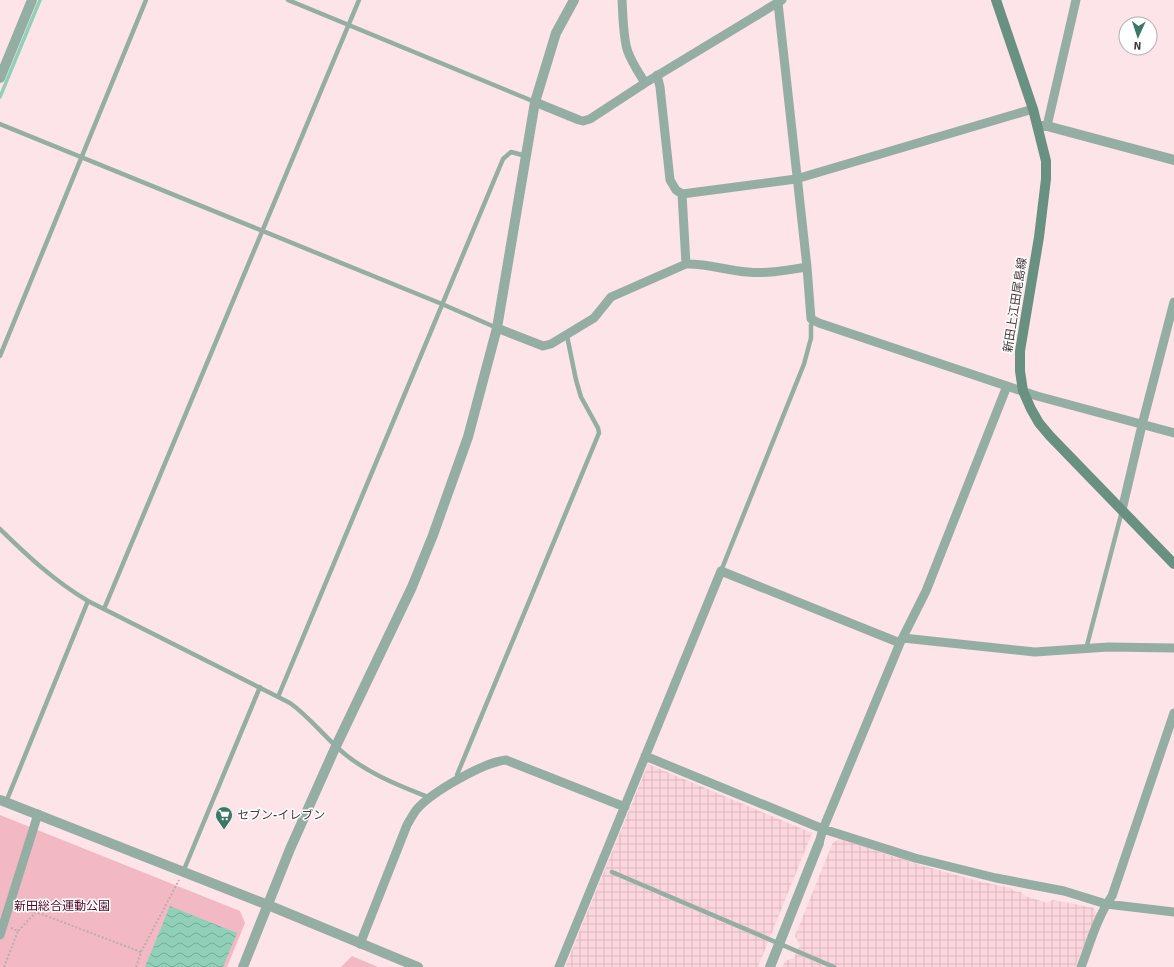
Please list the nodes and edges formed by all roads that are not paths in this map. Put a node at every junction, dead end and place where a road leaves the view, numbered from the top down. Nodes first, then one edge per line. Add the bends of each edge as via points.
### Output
1 (32, 0) edge
2 (146, 0) edge
3 (288, 0) edge
4 (359, 0) edge
5 (574, 0) edge
6 (622, 0) edge
7 (996, 0) edge
8 (1076, 0) edge
9 (780, 2) edge
10 (349, 24) junction
11 (657, 75) junction
12 (0, 78) edge
13 (645, 83) junction
14 (535, 102) junction
15 (1033, 109) junction
16 (0, 124) edge
17 (1042, 126) junction
18 (526, 156) junction
19 (82, 157) junction
20 (1174, 160) edge
21 (796, 179) junction
22 (682, 194) junction
23 (263, 232) junction
24 (686, 264) junction
25 (807, 267) junction
26 (1174, 302) edge
27 (442, 304) junction
28 (814, 320) junction
29 (497, 328) junction
30 (567, 336) junction
31 (0, 356) edge
32 (1007, 386) junction
33 (1023, 390) junction
34 (1142, 425) junction
35 (1174, 433) edge
36 (1122, 510) junction
37 (0, 529) edge
38 (1174, 564) edge
39 (721, 571) junction
40 (88, 600) junction
41 (104, 609) junction
42 (902, 640) junction
43 (1174, 648) edge
44 (1086, 649) junction
45 (260, 687) junction
46 (278, 697) junction
47 (1174, 713) edge
48 (336, 746) junction
49 (645, 756) junction
50 (458, 779) junction
51 (430, 798) junction
52 (3, 801) edge
53 (625, 807) junction
54 (38, 814) junction
55 (824, 829) junction
56 (819, 843) joint
57 (183, 872) junction
58 (612, 872) dead end
59 (1106, 904) junction
60 (268, 906) junction
61 (1174, 912) edge
62 (1, 931) edge
63 (360, 944) junction
64 (779, 944) junction
65 (242, 967) edge
66 (418, 967) edge
67 (558, 967) edge
68 (770, 967) edge
69 (834, 967) edge
70 (1081, 967) edge

1 - 12 street
2 - 19 lane
3 - 10 lane
4 - 10 lane
5 - 14 street via 556,34
6 - 13 street via 628,51
7 - 15 main road, 新田上江田尾島線
8 - 17 street
9 - 11 street
9 - 21 street
10 - 14 lane
10 - 23 lane
11 - 13 street
11 - 22 street via 670,180
13 - 14 street via 583,121
14 - 18 street
15 - 17 main road, 新田上江田尾島線
15 - 21 street
16 - 19 lane
17 - 20 street
17 - 33 main road, 新田上江田尾島線 via 1047,171 1020,352
18 - 27 lane via 511,152 503,159
18 - 29 street
19 - 23 lane
19 - 31 lane
21 - 22 street
21 - 25 street
22 - 24 street
23 - 27 lane
23 - 41 lane
24 - 25 street via 698,263 749,272
24 - 30 street via 611,297 594,318
25 - 28 street via 811,317
26 - 34 street
27 - 29 lane
27 - 46 lane
28 - 32 street
28 - 39 lane via 804,364
29 - 30 street via 543,346
29 - 48 street via 468,437 433,535 409,594
30 - 50 lane via 581,397 599,433 459,770
32 - 33 street
32 - 42 street via 926,591
33 - 34 street
33 - 36 main road, 新田上江田尾島線 via 1039,423
34 - 35 street
34 - 36 street
36 - 38 main road, 新田上江田尾島線
36 - 44 lane
37 - 40 lane via 52,577
39 - 42 street
39 - 49 street
40 - 41 lane
40 - 52 lane
41 - 45 lane
42 - 44 street via 938,641 1035,652
42 - 55 street
43 - 44 street
45 - 46 lane
45 - 57 lane
46 - 48 lane via 297,708
47 - 59 street via 1112,896
48 - 51 lane via 369,770
48 - 60 street via 290,849
49 - 53 street
49 - 55 street
50 - 51 street
50 - 53 street via 498,761 506,760
51 - 63 street via 406,825
52 - 54 street
53 - 67 street
54 - 57 street
54 - 62 street
55 - 56 street
55 - 59 street via 952,868 1064,891
56 - 64 street
57 - 60 street
58 - 64 lane
59 - 61 street
59 - 70 street
60 - 63 street
60 - 65 street
63 - 66 street
64 - 68 street
64 - 69 lane

